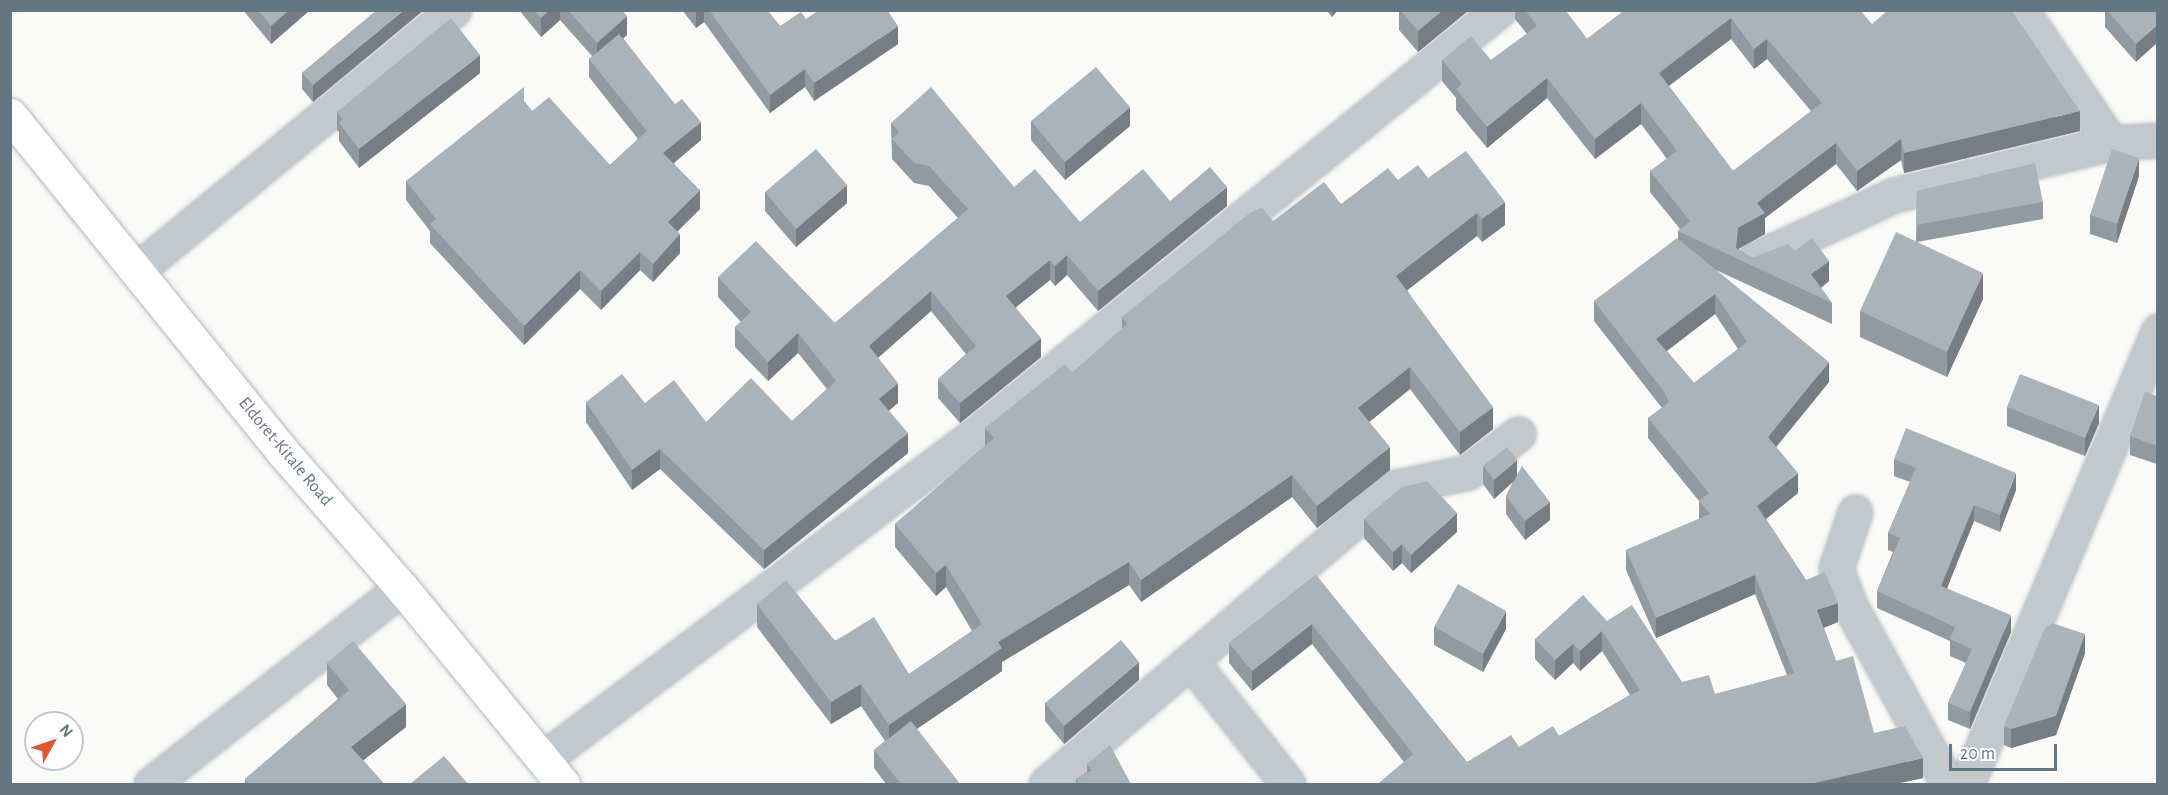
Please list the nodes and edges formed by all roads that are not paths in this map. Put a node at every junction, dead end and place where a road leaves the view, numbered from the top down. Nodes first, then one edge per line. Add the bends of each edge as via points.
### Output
1 (454, 10) edge
2 (1499, 10) edge
3 (2021, 10) edge
4 (10, 115) edge
5 (2157, 140) edge
6 (2111, 143) junction
7 (1753, 260) edge
8 (137, 270) junction
9 (2157, 331) edge
10 (1518, 434) dead end
11 (1855, 512) dead end
12 (402, 588) junction
13 (1193, 664) junction
14 (543, 759) junction
15 (151, 784) edge
16 (563, 784) edge
17 (1046, 784) edge
18 (1288, 784) edge
19 (1948, 784) edge
20 (1967, 784) edge

1 - 8 street
2 - 14 street via 978,433
3 - 6 street
4 - 8 highway, Eldoret-Kitale Road
5 - 6 street
6 - 7 street via 1894,195
8 - 12 highway, Eldoret-Kitale Road via 282,451
9 - 20 street
10 - 13 street via 1468,472 1393,488
11 - 19 street via 1836,568 1849,604
12 - 14 highway, Eldoret-Kitale Road
12 - 15 street
13 - 17 street
13 - 18 street
14 - 16 highway, Eldoret-Kitale Road

